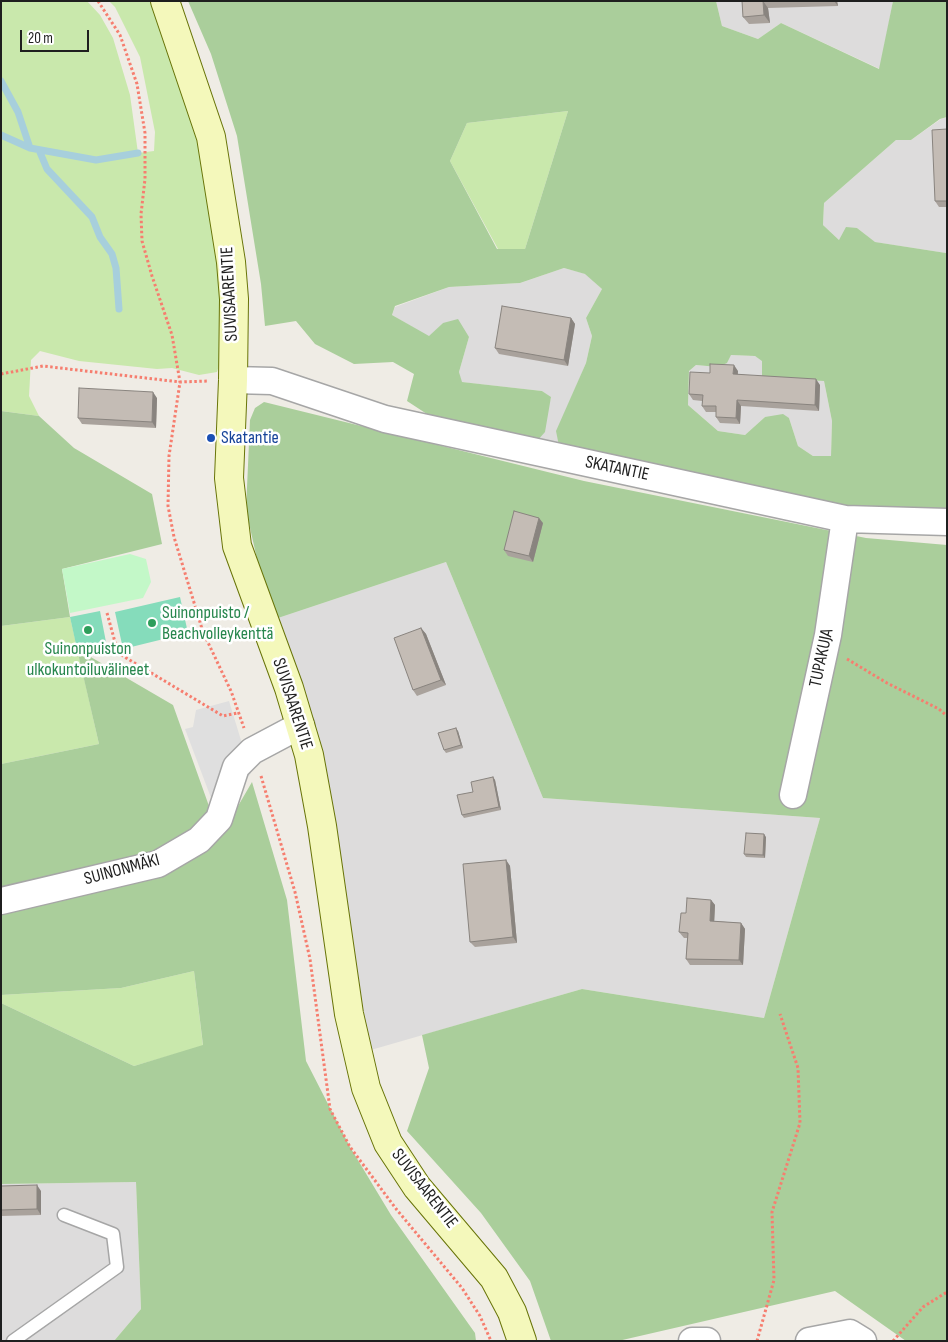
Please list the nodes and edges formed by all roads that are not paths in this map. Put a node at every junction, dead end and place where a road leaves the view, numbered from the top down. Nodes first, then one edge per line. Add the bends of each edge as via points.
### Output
1 (166, 1) edge
2 (233, 380) junction
3 (845, 519) junction
4 (947, 522) edge
5 (301, 725) junction
6 (793, 794) dead end
7 (1, 901) edge
8 (64, 1215) dead end
9 (13, 1341) edge
10 (522, 1341) edge
11 (692, 1341) edge
12 (706, 1341) edge
13 (809, 1341) edge
14 (863, 1341) edge

1 - 2 street, SUVISAARENTIE via 211,137 221,192 233,290
2 - 3 street, SKATANTIE via 272,381 386,419
2 - 5 street, SUVISAARENTIE via 229,478 237,546
3 - 4 street, SKATANTIE
3 - 6 street, TUPAKUJA via 828,635
5 - 7 street, SUINONMÄKI via 252,751 236,767 219,819 199,840 158,864
5 - 10 street, SUVISAARENTIE via 322,826 348,1014 378,1123 388,1144 417,1186 494,1278 512,1312
8 - 9 lane via 113,1234 117,1267
11 - 12 street
13 - 14 street via 850,1333

